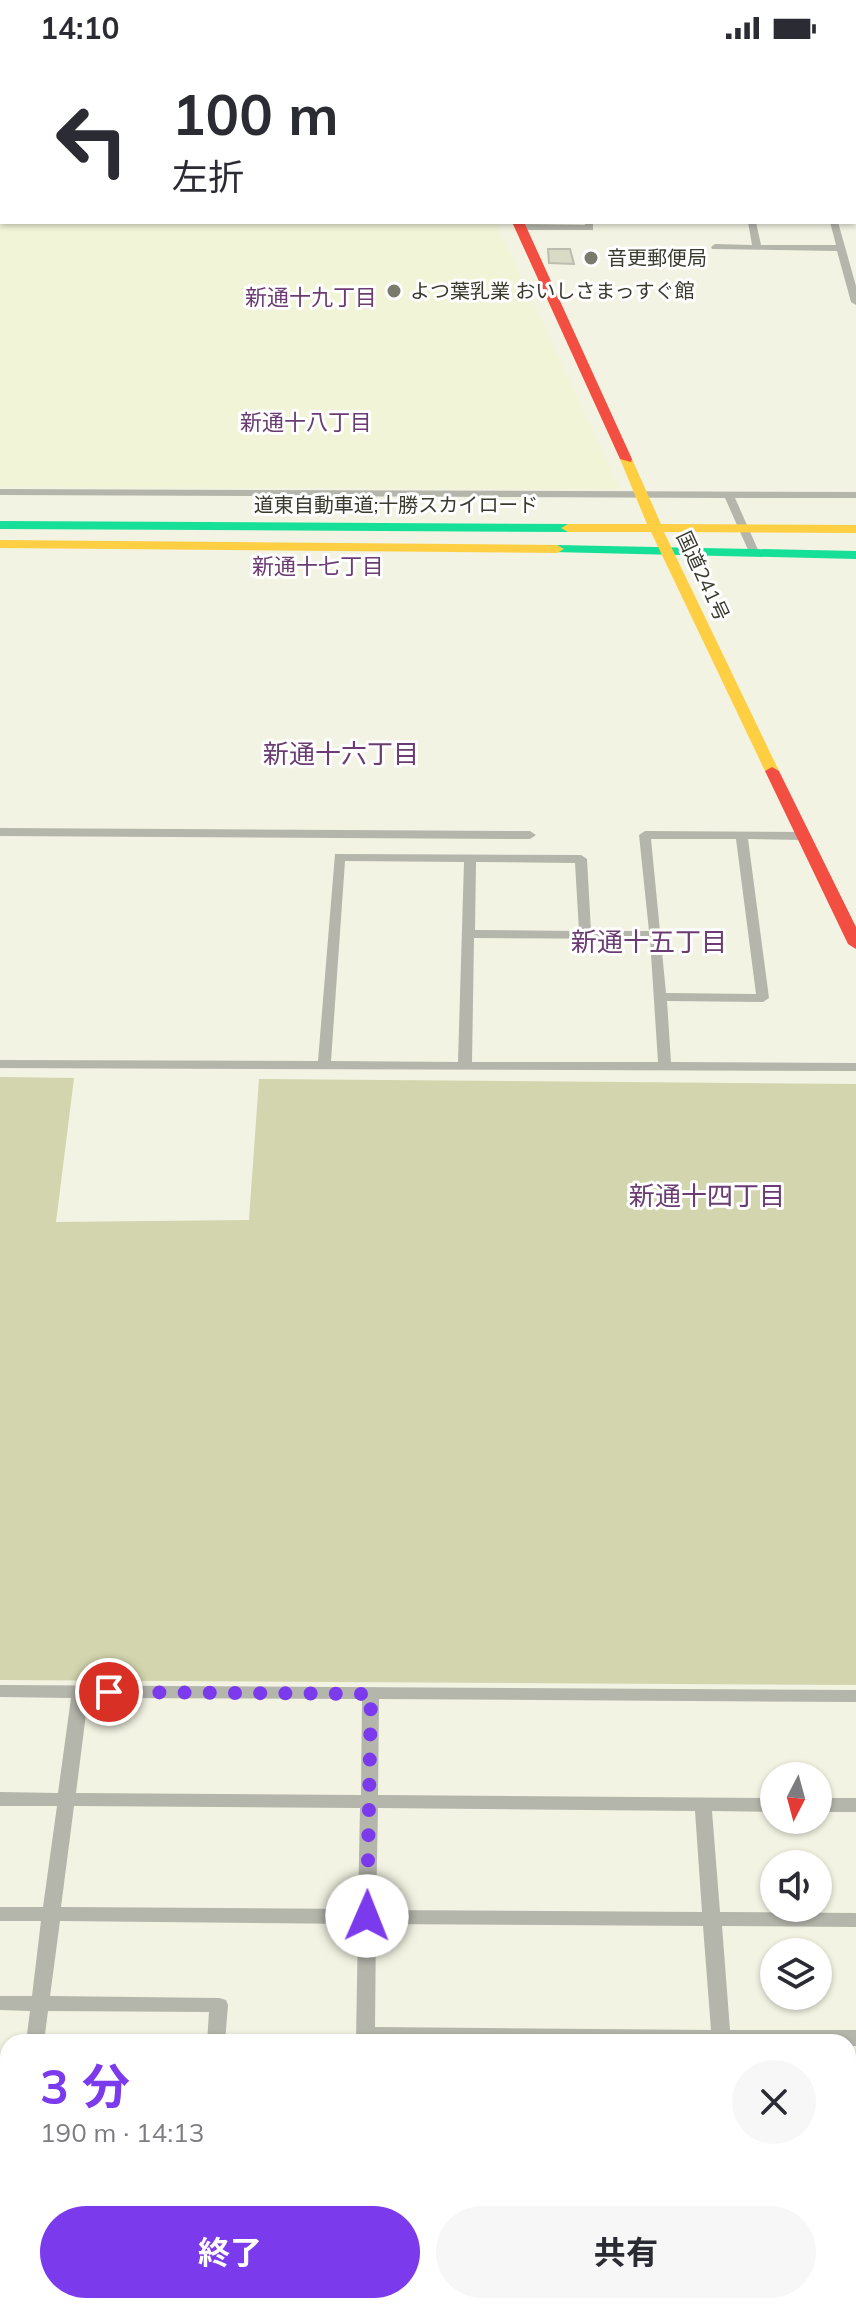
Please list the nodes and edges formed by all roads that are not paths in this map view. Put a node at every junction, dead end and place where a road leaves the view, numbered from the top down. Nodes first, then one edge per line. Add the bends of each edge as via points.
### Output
1 (665, 56) edge
2 (693, 56) edge
3 (589, 224) edge
4 (752, 224) edge
5 (835, 224) edge
6 (520, 225) edge
7 (715, 247) dead end
8 (757, 248) junction
9 (841, 248) junction
10 (856, 302) edge
11 (0, 492) edge
12 (642, 493) junction
13 (728, 493) junction
14 (856, 495) edge
15 (0, 525) edge
16 (856, 528) edge
17 (0, 544) edge
18 (665, 550) junction
19 (754, 552) junction
20 (856, 555) edge
21 (0, 832) edge
22 (530, 835) dead end
23 (741, 835) junction
24 (804, 836) junction
25 (470, 858) junction
26 (470, 934) junction
27 (585, 934) junction
28 (656, 935) junction
29 (856, 944) edge
30 (659, 997) junction
31 (0, 1064) edge
32 (324, 1066) junction
33 (465, 1066) junction
34 (856, 1067) edge
35 (665, 1068) junction
36 (0, 1691) edge
37 (80, 1692) junction
38 (371, 1694) junction
39 (856, 1696) edge
40 (0, 1799) edge
41 (67, 1800) junction
42 (369, 1802) junction
43 (703, 1804) junction
44 (760, 1805) edge
45 (832, 1805) edge
46 (856, 1805) edge
47 (0, 1914) edge
48 (52, 1914) junction
49 (367, 1916) junction
50 (712, 1919) junction
51 (856, 1920) edge
52 (0, 2003) edge
53 (40, 2003) junction
54 (36, 2034) edge
55 (217, 2034) edge
56 (365, 2034) edge
57 (721, 2034) edge

1 - 2 street
3 - 6 street via 590,228
4 - 8 street
5 - 9 street
6 - 12 main road, 国道241号
7 - 8 street
8 - 9 street
9 - 10 street
11 - 12 street
12 - 13 street
12 - 18 main road, 国道241号
13 - 14 street
13 - 19 street
15 - 16 main road, 道東自動車道;十勝スカイロード
17 - 18 main road
18 - 19 main road
18 - 24 main road, 国道241号
19 - 20 main road
21 - 22 street
23 - 24 street
23 - 28 street via 645,835
23 - 30 street via 763,998
24 - 29 main road, 国道241号
25 - 26 street
25 - 27 street via 581,859
25 - 32 street via 339,857
26 - 27 street
26 - 33 street
27 - 28 street
28 - 30 street
30 - 35 street
31 - 32 street
32 - 33 street
33 - 35 street
34 - 35 street
36 - 37 street
37 - 38 street
37 - 41 street
38 - 39 street
38 - 42 street
40 - 41 street
41 - 42 street
41 - 48 street
42 - 43 street
42 - 49 street
43 - 44 street
43 - 50 street
45 - 46 street
47 - 48 street
48 - 49 street
48 - 53 street
49 - 50 street
49 - 56 street
50 - 51 street
50 - 57 street
52 - 53 street
53 - 54 street
53 - 55 street via 219,2005

